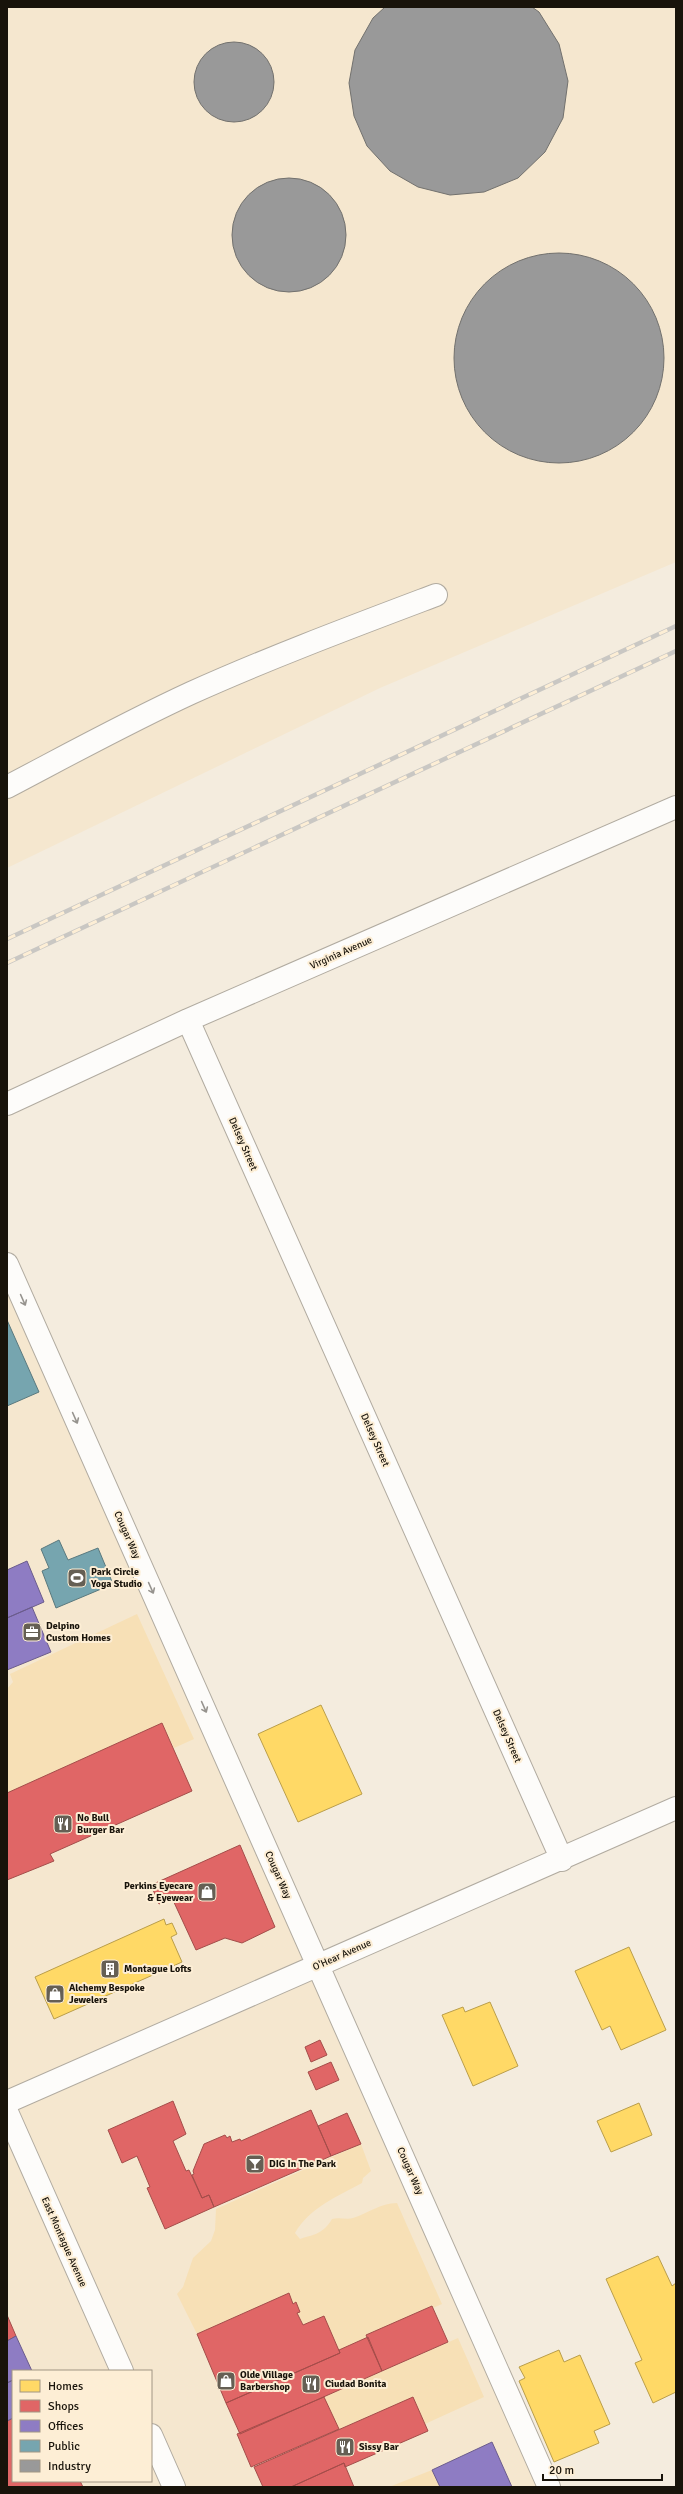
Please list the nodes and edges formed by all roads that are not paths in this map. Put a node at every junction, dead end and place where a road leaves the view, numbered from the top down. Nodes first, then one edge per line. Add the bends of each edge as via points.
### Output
1 (436, 595) dead end
2 (7, 787) edge
3 (676, 806) edge
4 (188, 1020) junction
5 (7, 1104) edge
6 (7, 1264) edge
7 (676, 1808) edge
8 (562, 1860) junction
9 (318, 1965) junction
10 (7, 2102) edge
11 (7, 2112) edge
12 (122, 2370) edge
13 (152, 2438) edge
14 (174, 2487) edge
15 (549, 2487) edge

1 - 2 street via 344,629 191,693
3 - 4 street, Virginia Avenue
4 - 5 street, Virginia Avenue
4 - 8 street, Delsey Street
6 -> 9 street, Cougar Way
7 - 8 street, O'Hear Avenue
8 - 9 street, O'Hear Avenue
9 - 10 street, O'Hear Avenue
9 - 15 street, Cougar Way
11 - 12 street, East Montague Avenue
13 - 14 street

